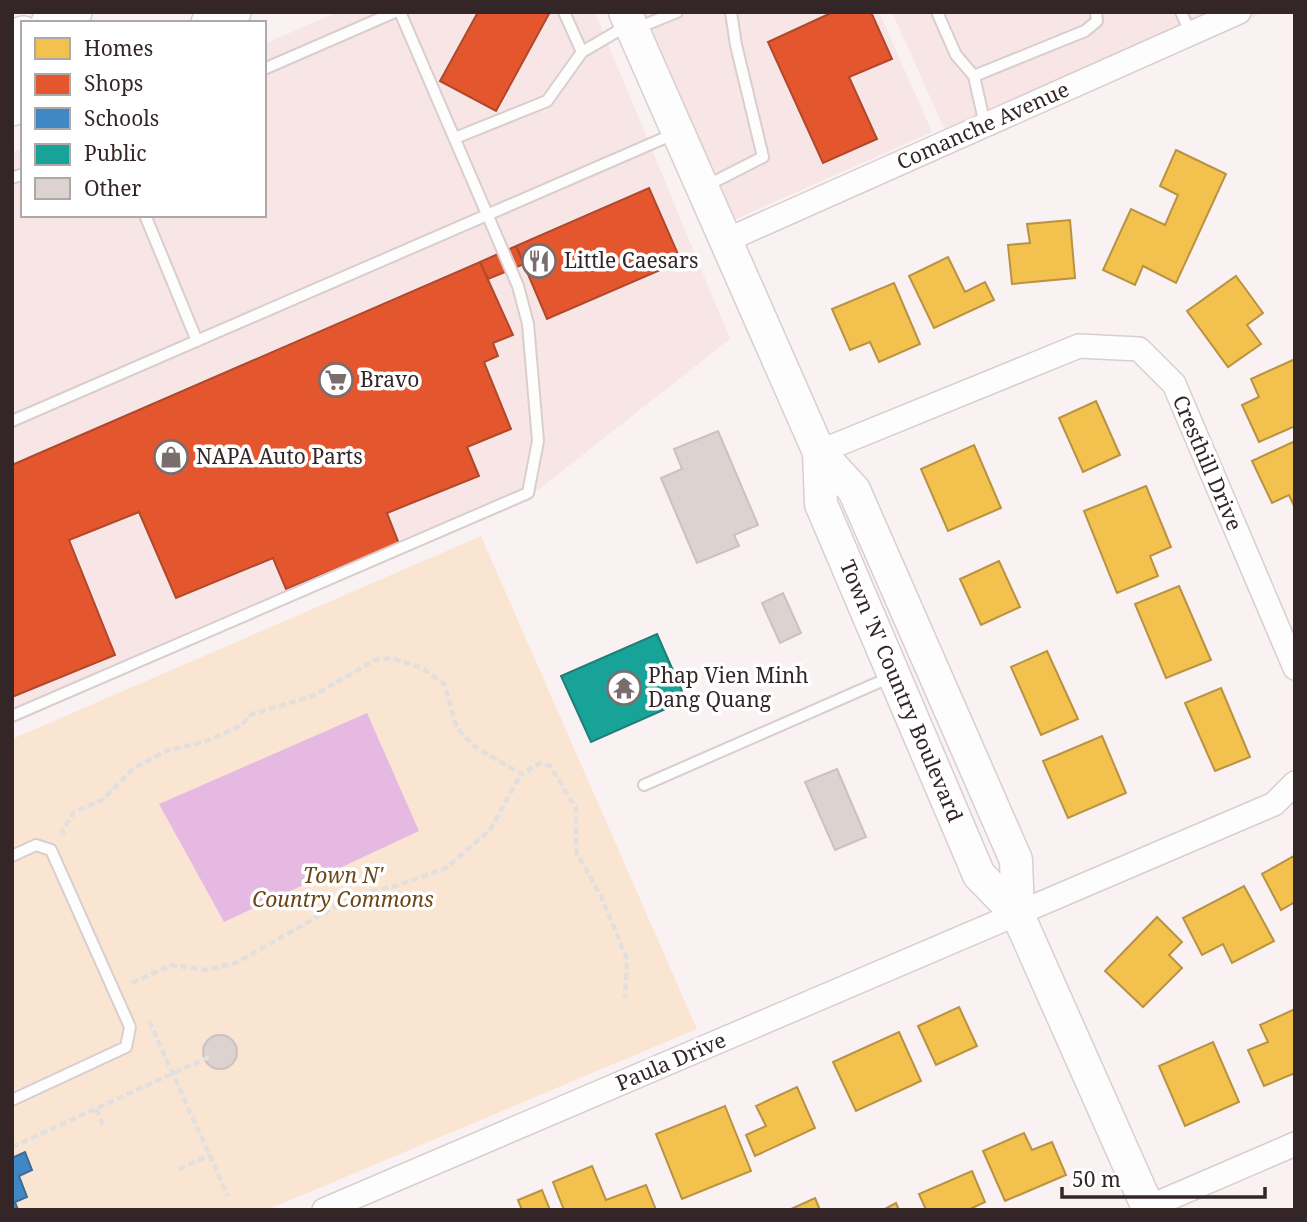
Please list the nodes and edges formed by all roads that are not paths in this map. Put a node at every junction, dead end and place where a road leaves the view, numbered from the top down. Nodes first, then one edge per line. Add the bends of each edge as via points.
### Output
1 (233, 12) edge
2 (395, 12) edge
3 (400, 12) edge
4 (564, 12) edge
5 (677, 12) edge
6 (731, 12) edge
7 (937, 12) edge
8 (1096, 12) edge
9 (1181, 12) edge
10 (1239, 12) edge
11 (373, 17) edge
12 (213, 21) edge
13 (630, 22) edge
14 (1191, 34) junction
15 (582, 52) junction
16 (266, 68) edge
17 (974, 76) junction
18 (985, 125) junction
19 (678, 131) junction
20 (455, 138) junction
21 (704, 188) junction
22 (487, 215) junction
23 (146, 217) edge
24 (727, 240) junction
25 (197, 341) junction
26 (12, 421) edge
27 (819, 452) junction
28 (1295, 668) edge
29 (895, 675) junction
30 (12, 716) edge
31 (1295, 783) edge
32 (644, 785) dead end
33 (12, 856) edge
34 (1018, 915) junction
35 (12, 1100) edge
36 (1295, 1144) edge
37 (1146, 1209) edge
38 (324, 1210) edge

1 - 12 main road
2 - 11 lane
3 - 20 lane
4 - 15 lane
5 - 13 lane
6 - 21 lane via 762,158
7 - 17 lane via 956,55
8 - 17 lane via 1097,21 1085,31
9 - 14 lane
10 - 14 street, Comanche Avenue
11 - 16 lane
13 - 15 lane
13 - 19 street, Town 'N' Country Boulevard
14 - 18 street, Comanche Avenue
15 - 20 lane via 547,102
17 - 18 lane
18 - 24 street, Comanche Avenue
19 - 21 street, Town 'N' Country Boulevard
19 - 22 lane
20 - 22 lane
21 - 24 street, Town 'N' Country Boulevard
22 - 25 lane
22 - 30 lane via 518,286 528,324 537,441 528,493
23 - 25 lane
24 - 27 street, Town 'N' Country Boulevard
25 - 26 lane
27 - 28 street, Cresthill Drive via 1079,346 1139,349 1174,384
27 - 29 street, Town 'N' Country Boulevard via 821,504
27 - 34 street, Town 'N' Country Boulevard via 853,490 1016,860
29 - 32 lane
29 - 34 street, Town 'N' Country Boulevard via 979,875
31 - 34 street via 1274,804
33 - 35 lane via 36,845 51,850 130,1027 126,1047
34 - 37 street, Town 'N' Country Boulevard
34 - 38 street, Paula Drive
36 - 37 street

